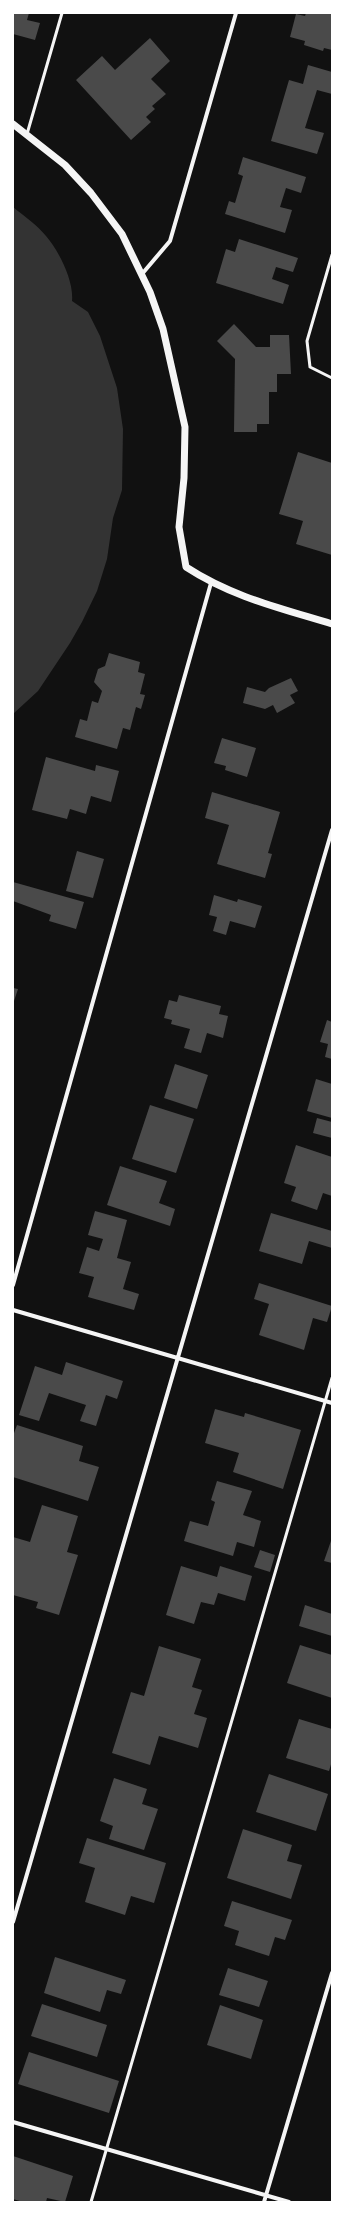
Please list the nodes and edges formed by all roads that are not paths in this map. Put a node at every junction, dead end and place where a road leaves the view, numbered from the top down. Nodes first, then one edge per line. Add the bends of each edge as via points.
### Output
1 (62, 13) edge
2 (236, 13) edge
3 (13, 124) edge
4 (27, 135) junction
5 (332, 255) edge
6 (142, 274) junction
7 (332, 378) edge
8 (211, 583) junction
9 (332, 624) edge
10 (332, 830) edge
11 (13, 1285) edge
12 (13, 1310) edge
13 (178, 1358) junction
14 (332, 1378) edge
15 (325, 1401) junction
16 (332, 1403) edge
17 (13, 1922) edge
18 (332, 1973) edge
19 (13, 2122) edge
20 (107, 2149) junction
21 (266, 2195) junction
22 (91, 2202) edge
23 (264, 2202) edge
24 (289, 2202) edge

1 - 4 lane
2 - 6 street via 170,240
3 - 4 street
4 - 6 street via 66,165 91,193 122,234
5 - 7 lane via 307,341 310,367
6 - 8 street via 163,329 185,428 184,478 179,527 186,567
8 - 9 street
8 - 11 street
10 - 13 street
12 - 13 street
13 - 15 street
13 - 17 street
14 - 15 lane
15 - 16 street
15 - 20 lane
18 - 21 street
19 - 20 street
20 - 21 street
20 - 22 lane
21 - 23 street
21 - 24 street

